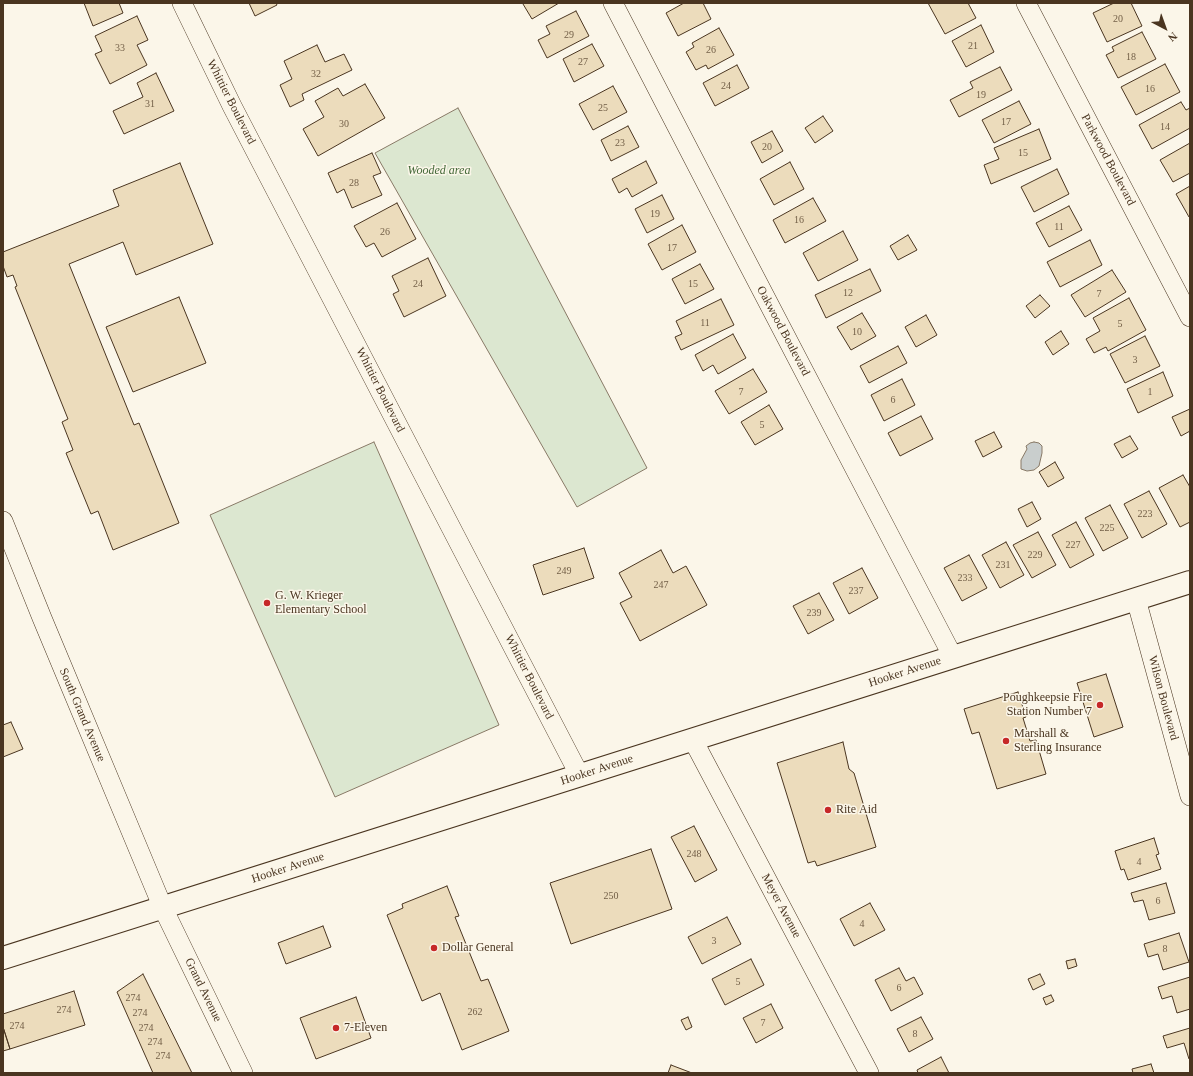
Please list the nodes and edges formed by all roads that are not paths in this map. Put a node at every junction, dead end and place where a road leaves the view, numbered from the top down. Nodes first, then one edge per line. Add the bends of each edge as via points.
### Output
1 (182, 3) edge
2 (613, 3) edge
3 (1026, 3) edge
4 (1190, 317) edge
5 (3, 521) edge
6 (1190, 582) edge
7 (1136, 599) junction
8 (953, 657) junction
9 (692, 740) junction
10 (580, 776) junction
11 (1190, 796) edge
12 (163, 908) junction
13 (3, 958) edge
14 (243, 1073) edge
15 (869, 1073) edge

1 - 10 street, Whittier Boulevard via 232,106
2 - 8 street, Oakwood Boulevard
3 - 4 street, Parkwood Boulevard
5 - 12 street, South Grand Avenue
6 - 7 street, Hooker Avenue
7 - 8 street, Hooker Avenue
7 - 11 street, Wilson Boulevard
8 - 9 street, Hooker Avenue
9 - 10 street, Hooker Avenue
9 - 15 street, Meyer Avenue
10 - 12 street, Hooker Avenue
12 - 13 street, Hooker Avenue
12 - 14 street, Grand Avenue

